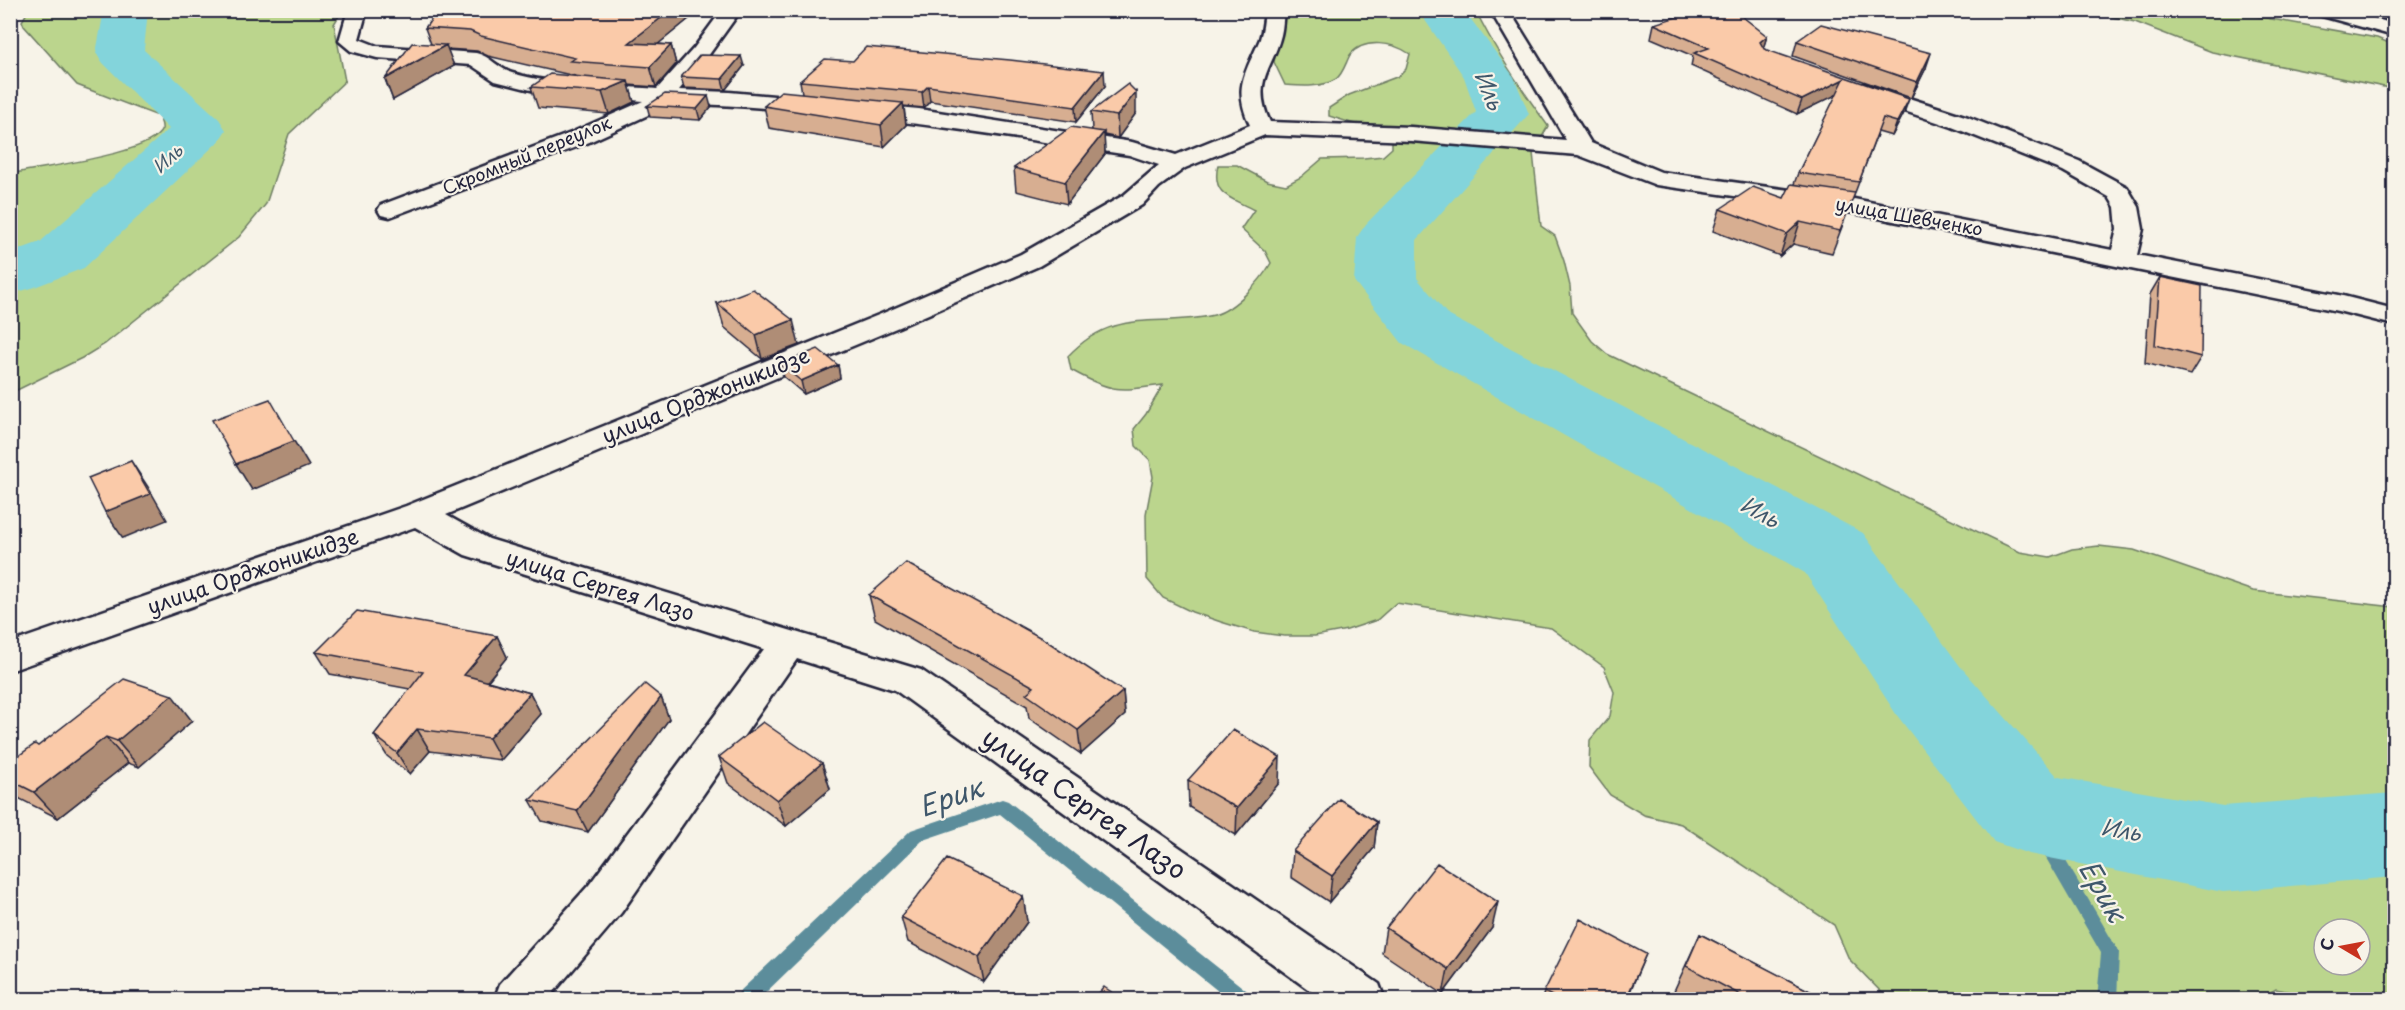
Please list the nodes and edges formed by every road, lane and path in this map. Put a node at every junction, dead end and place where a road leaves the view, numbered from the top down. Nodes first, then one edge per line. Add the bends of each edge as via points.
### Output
1 (358, 10) edge
2 (732, 10) edge
3 (1275, 10) edge
4 (1499, 10) edge
5 (2322, 10) edge
6 (2362, 15) edge
7 (2394, 30) edge
8 (1847, 83) edge
9 (662, 96) junction
10 (1262, 128) junction
11 (1582, 148) junction
12 (1177, 163) junction
13 (390, 210) dead end
14 (2123, 259) junction
15 (2394, 317) edge
16 (418, 514) junction
17 (788, 644) junction
18 (10, 657) edge
19 (517, 999) edge
20 (1362, 999) edge

1 - 9 street, Скромный переулок via 349,41 358,47 377,52 476,59 502,77 535,85
2 - 9 street, Скромный переулок
3 - 10 street via 1270,36 1251,79 1254,111
4 - 11 street
5 - 6 street
6 - 7 street
8 - 14 street via 2071,166 2118,192 2127,207 2130,229
9 - 12 street, Скромный переулок via 919,116 1132,149
9 - 13 street, Скромный переулок via 651,105 579,138
10 - 11 street, улица Шевченко via 1411,134
10 - 12 street, улица Орджоникидзе
11 - 14 street, улица Шевченко via 1656,178 1854,206
12 - 16 street, улица Орджоникидзе via 1133,200 1030,260
14 - 15 street, улица Шевченко
16 - 17 street, улица Сергея Лазо via 477,547
16 - 18 street, улица Орджоникидзе
17 - 19 street via 605,899
17 - 20 street, улица Сергея Лазо via 908,680

